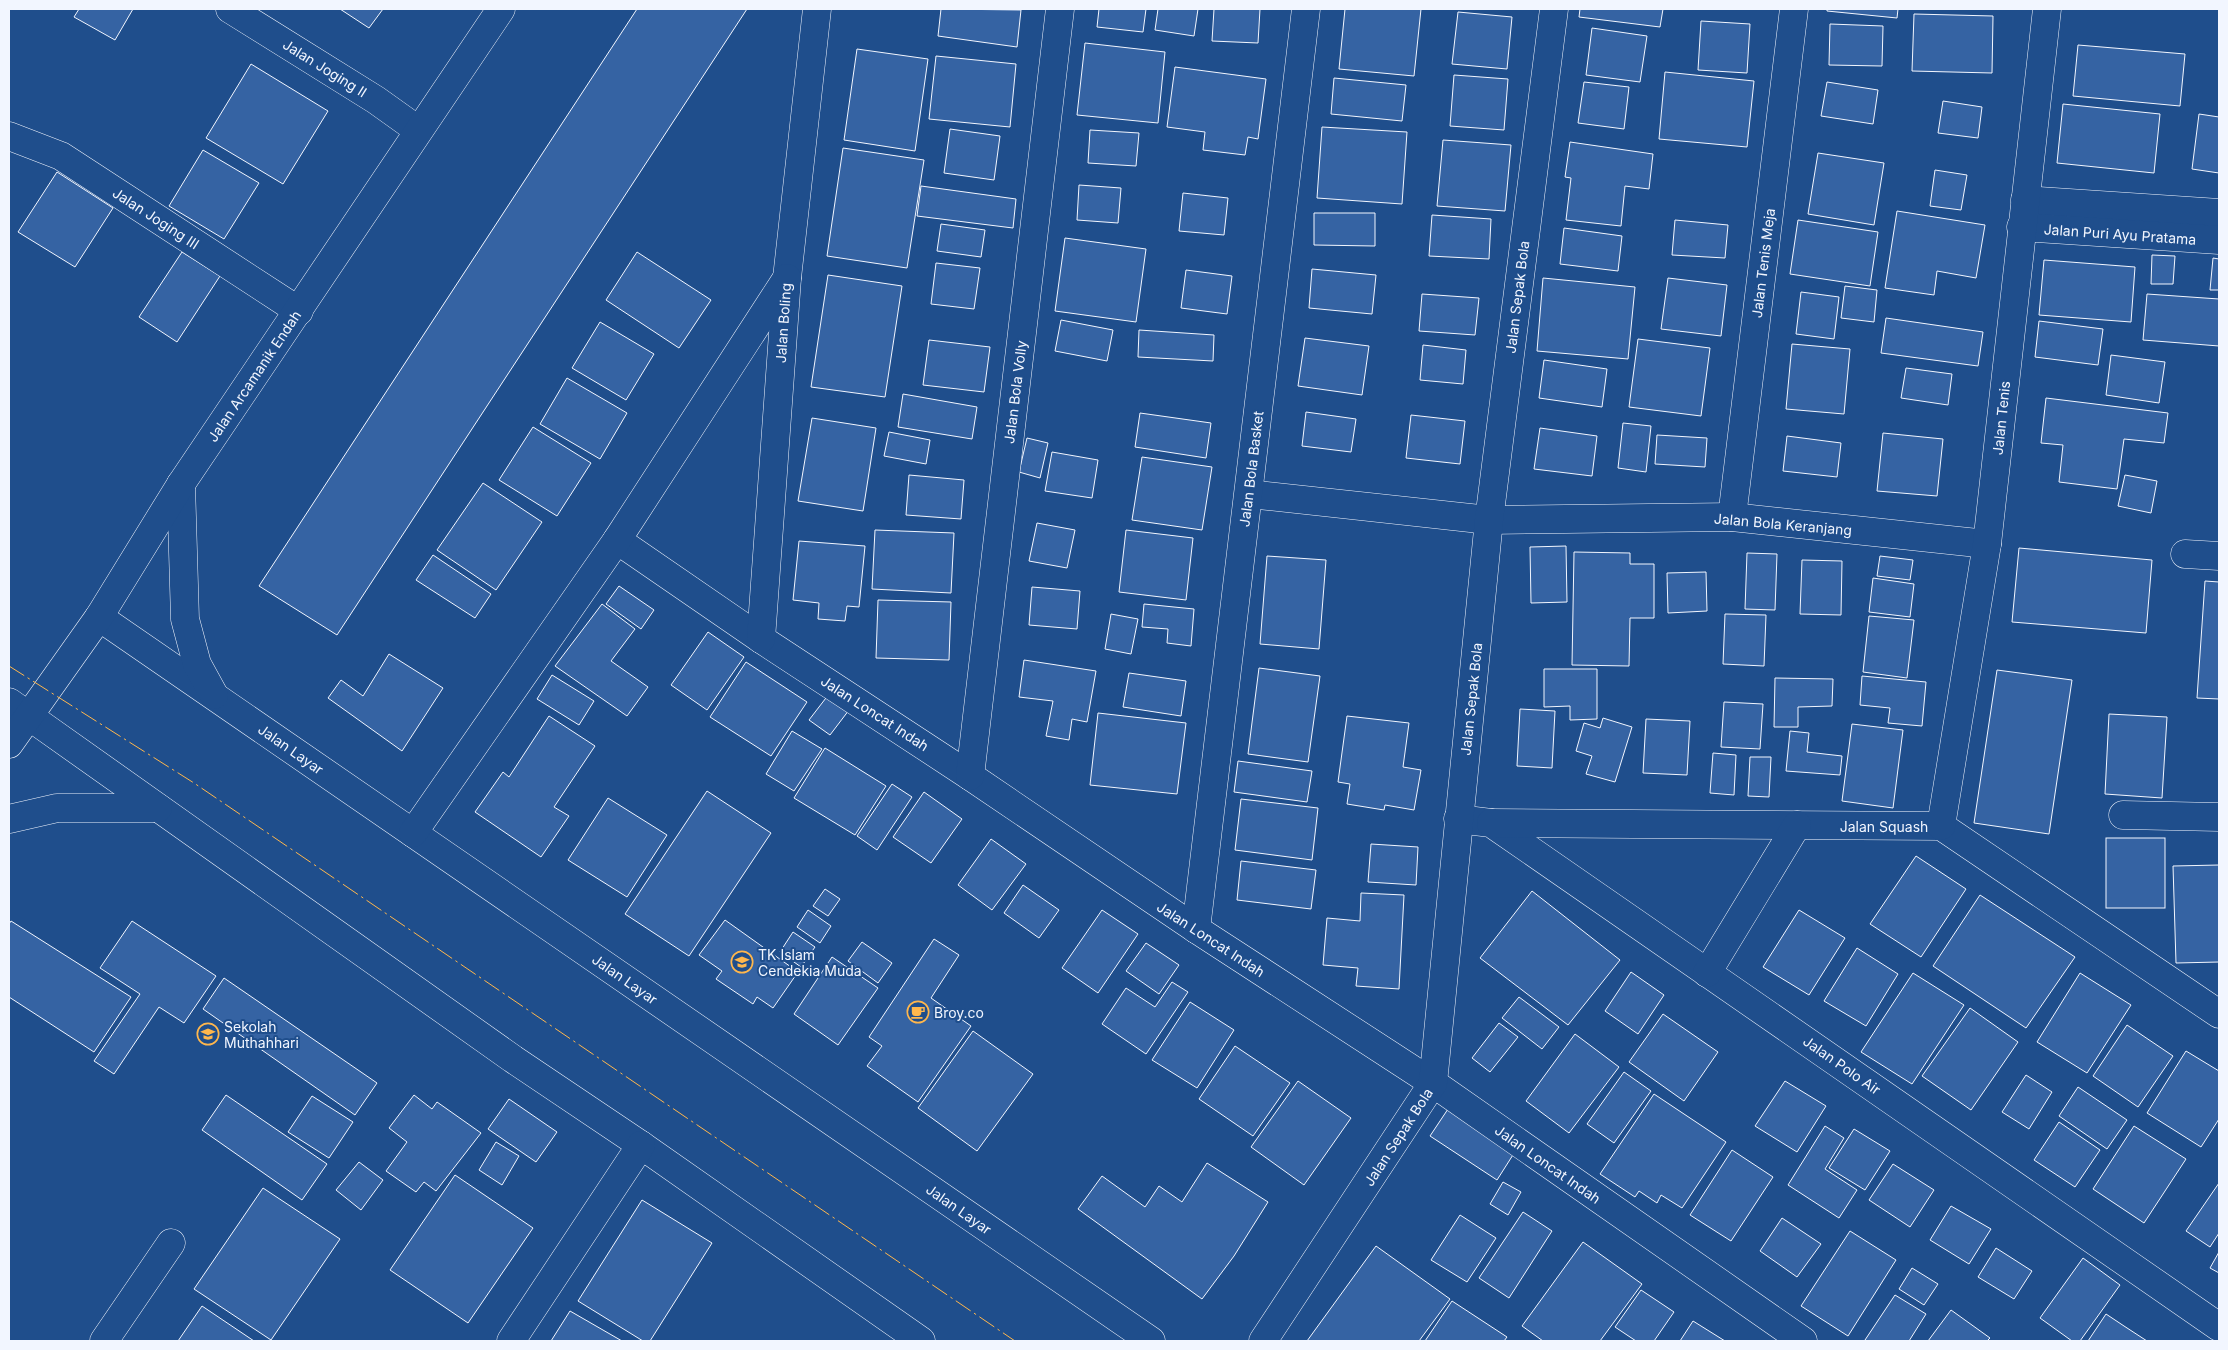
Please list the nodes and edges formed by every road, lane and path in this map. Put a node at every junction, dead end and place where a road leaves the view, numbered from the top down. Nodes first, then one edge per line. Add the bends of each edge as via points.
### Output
1 (230, 9) edge
2 (501, 9) edge
3 (817, 9) edge
4 (1060, 9) edge
5 (1306, 9) edge
6 (1554, 9) edge
7 (1794, 9) edge
8 (2046, 9) edge
9 (418, 130) junction
10 (9, 136) edge
11 (2025, 200) junction
12 (2219, 212) edge
13 (2022, 227) junction
14 (2219, 240) edge
15 (786, 278) junction
16 (299, 311) junction
17 (181, 484) junction
18 (1248, 494) junction
19 (1732, 517) junction
20 (1489, 520) junction
21 (617, 540) junction
22 (1987, 544) junction
23 (2184, 554) dead end
24 (2219, 556) edge
25 (99, 617) junction
26 (761, 639) junction
27 (214, 695) junction
28 (19, 708) edge
29 (9, 744) edge
30 (970, 776) junction
31 (158, 808) junction
32 (2123, 815) dead end
33 (2219, 817) edge
34 (9, 819) edge
35 (1458, 819) junction
36 (1491, 823) junction
37 (1797, 825) junction
38 (1941, 826) junction
39 (413, 833) junction
40 (1196, 929) junction
41 (1708, 972) junction
42 (2219, 1014) edge
43 (1433, 1083) junction
44 (641, 1145) junction
45 (171, 1242) dead end
46 (2219, 1327) edge
47 (104, 1341) edge
48 (511, 1341) edge
49 (921, 1341) edge
50 (1152, 1341) edge
51 (1263, 1341) edge
52 (1804, 1341) edge

1 - 9 street, Jalan Joging II
2 - 9 street, Jalan Arcamanik Endah
3 - 15 street, Jalan Boling
4 - 30 street, Jalan Bola Volly
5 - 18 street, Jalan Bola Basket
6 - 20 street, Jalan Sepak Bola
7 - 19 street, Jalan Tenis Meja
8 - 11 street, Jalan Tenis
9 - 16 street, Jalan Arcamanik Endah
10 - 16 street, Jalan Joging III via 61,156
11 - 12 street, Jalan Puri Ayu Pratama
11 - 13 street, Jalan Tenis
13 - 14 street, Jalan Puri Ayu Pratama
13 - 22 street, Jalan Tenis
15 - 21 street
15 - 26 street, Jalan Boling
16 - 17 street, Jalan Arcamanik Endah
17 - 25 street, Jalan Arcamanik Endah
17 - 27 street via 185,619 197,664
18 - 20 street, Jalan Bola Keranjang
18 - 40 street, Jalan Bola Basket
19 - 20 street, Jalan Bola Keranjang
19 - 22 street, Jalan Bola Keranjang
20 - 35 street, Jalan Sepak Bola
21 - 26 street, Jalan Loncat Indah
21 - 39 street
22 - 38 street, Jalan Tenis
23 - 24 street
25 - 27 street, Jalan Layar
25 - 28 street, Jalan Arcamanik Endah
26 - 30 street, Jalan Loncat Indah
27 - 39 street, Jalan Layar
28 - 29 street, Jalan Arcamanik Endah
28 - 31 street
30 - 40 street, Jalan Loncat Indah
31 - 34 street via 57,808
31 - 44 street via 513,1059
32 - 33 street
35 - 36 street, Jalan Polo Air
35 - 43 street, Jalan Sepak Bola
36 - 37 street, Jalan Squash
36 - 41 street, Jalan Polo Air
37 - 38 street, Jalan Squash
37 - 41 street
38 - 42 street, Jalan Squash
39 - 50 street, Jalan Layar
40 - 43 street, Jalan Loncat Indah
41 - 46 street, Jalan Polo Air
43 - 51 street, Jalan Sepak Bola
43 - 52 street, Jalan Loncat Indah
44 - 48 street
44 - 49 street
45 - 47 street

